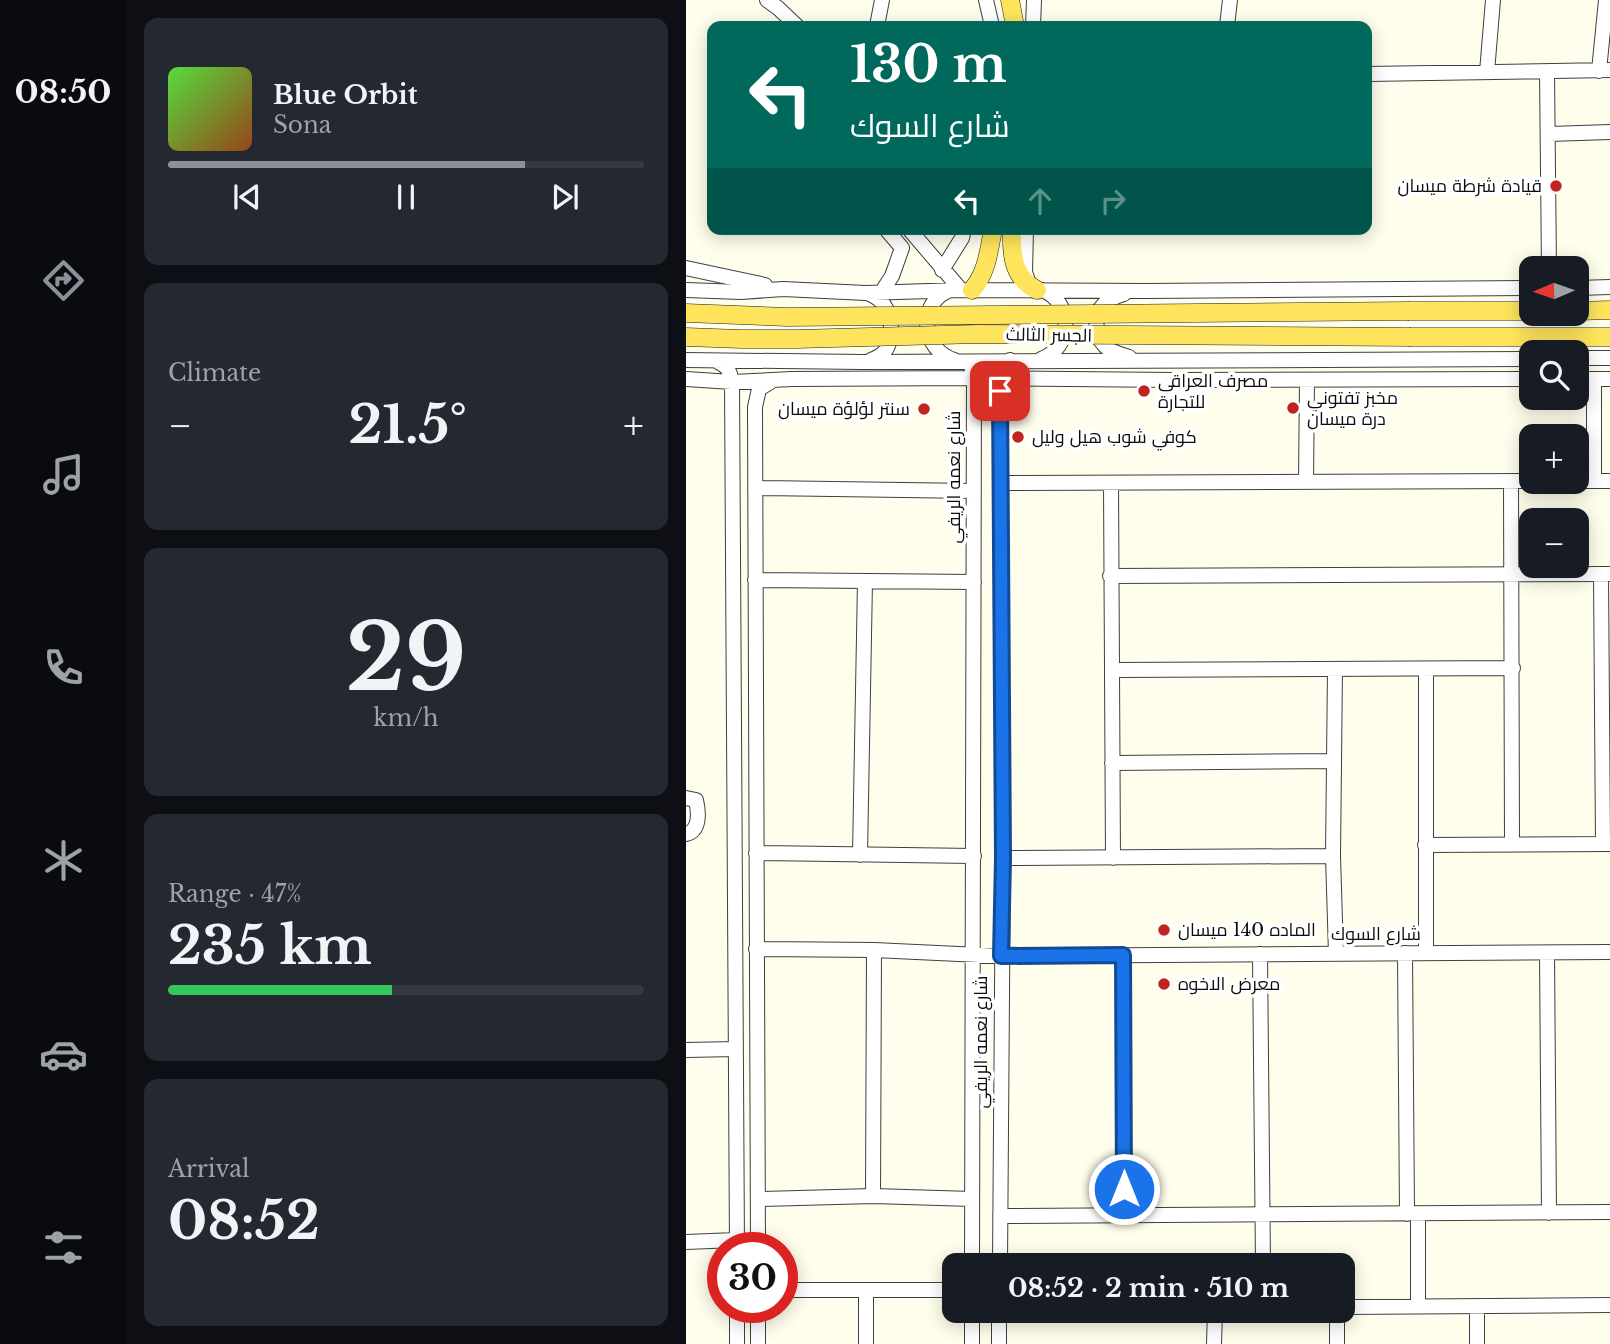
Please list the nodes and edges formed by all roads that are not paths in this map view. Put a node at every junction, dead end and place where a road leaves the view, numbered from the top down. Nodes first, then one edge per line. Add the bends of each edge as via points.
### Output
1 (767, 0) edge
2 (882, 0) edge
3 (986, 0) edge
4 (1000, 0) edge
5 (1010, 0) edge
6 (1034, 0) edge
7 (1230, 0) edge
8 (1493, 0) edge
9 (1606, 0) edge
10 (792, 21) edge
11 (878, 21) edge
12 (991, 21) edge
13 (1003, 21) edge
14 (1014, 21) edge
15 (1033, 21) edge
16 (1228, 21) edge
17 (1604, 71) edge
18 (1487, 72) junction
19 (1547, 72) junction
20 (1372, 74) edge
21 (1610, 132) edge
22 (1549, 134) junction
23 (891, 235) edge
24 (914, 235) edge
25 (963, 235) edge
26 (992, 235) edge
27 (1012, 235) edge
28 (1026, 235) edge
29 (1549, 256) edge
30 (686, 268) edge
31 (942, 270) junction
32 (1610, 287) edge
33 (1519, 288) edge
34 (1589, 288) edge
35 (783, 289) junction
36 (686, 290) edge
37 (961, 290) junction
38 (1037, 290) junction
39 (1146, 291) junction
40 (866, 293) junction
41 (881, 293) junction
42 (1610, 310) edge
43 (1519, 311) edge
44 (1589, 311) edge
45 (686, 313) edge
46 (686, 337) edge
47 (1610, 337) edge
48 (1589, 358) edge
49 (1610, 358) edge
50 (1148, 359) junction
51 (1519, 359) edge
52 (686, 360) edge
53 (1010, 360) junction
54 (1040, 360) junction
55 (710, 361) junction
56 (826, 362) junction
57 (862, 362) junction
58 (965, 362) junction
59 (974, 378) junction
60 (686, 379) edge
61 (828, 379) junction
62 (1000, 379) junction
63 (1519, 379) edge
64 (1589, 379) edge
65 (1594, 379) junction
66 (1610, 379) edge
67 (1307, 380) junction
68 (772, 381) junction
69 (732, 382) junction
70 (755, 407) junction
71 (731, 409) junction
72 (1589, 480) edge
73 (1594, 480) junction
74 (1511, 481) junction
75 (1519, 481) edge
76 (1610, 481) edge
77 (1111, 482) junction
78 (1306, 482) junction
79 (1000, 483) junction
80 (755, 488) junction
81 (974, 491) junction
82 (1606, 574) edge
83 (1510, 575) junction
84 (1110, 576) junction
85 (755, 580) junction
86 (865, 581) junction
87 (974, 582) junction
88 (1426, 668) junction
89 (1513, 668) junction
90 (1335, 669) junction
91 (1113, 670) junction
92 (1334, 761) junction
93 (1112, 763) junction
94 (686, 798) edge
95 (735, 820) junction
96 (756, 820) junction
97 (686, 834) edge
98 (1512, 844) junction
99 (1607, 844) edge
100 (1425, 845) junction
101 (756, 853) junction
102 (860, 855) junction
103 (974, 856) junction
104 (1333, 856) junction
105 (1003, 858) junction
106 (1113, 858) junction
107 (756, 949) junction
108 (874, 950) junction
109 (1610, 952) edge
110 (1405, 953) junction
111 (1426, 953) junction
112 (1547, 953) junction
113 (1260, 954) junction
114 (1336, 954) junction
115 (974, 955) junction
116 (1123, 955) junction
117 (1001, 956) junction
118 (736, 1049) junction
119 (686, 1051) edge
120 (873, 1196) junction
121 (758, 1199) junction
122 (972, 1199) junction
123 (1610, 1212) edge
124 (1412, 1213) junction
125 (1549, 1213) junction
126 (1262, 1214) junction
127 (1124, 1215) junction
128 (1000, 1216) junction
129 (736, 1232) edge
130 (758, 1232) edge
131 (686, 1242) edge
132 (707, 1243) edge
133 (972, 1253) edge
134 (999, 1253) edge
135 (1263, 1253) edge
136 (798, 1290) edge
137 (866, 1290) junction
138 (942, 1290) edge
139 (1610, 1305) edge
140 (1418, 1306) junction
141 (1477, 1306) junction
142 (1355, 1307) edge
143 (737, 1323) edge
144 (758, 1323) edge
145 (972, 1323) edge
146 (999, 1323) edge
147 (1215, 1323) edge
148 (1337, 1323) edge
149 (737, 1344) edge
150 (758, 1344) edge
151 (866, 1344) edge
152 (972, 1344) edge
153 (999, 1344) edge
154 (1214, 1344) edge
155 (1337, 1344) edge
156 (1477, 1344) edge

1 - 10 street
2 - 11 street
3 - 12 street
4 - 13 main road
5 - 14 main road
6 - 15 street
7 - 16 street
8 - 18 street
9 - 17 street
17 - 19 street
18 - 19 street
18 - 20 street
19 - 22 street
21 - 22 street
22 - 29 street
23 - 41 street via 902,248
24 - 31 street
25 - 31 street
26 - 37 main road via 980,281
27 - 38 main road via 1016,268 1021,279
28 - 38 street via 1026,278
30 - 35 street
31 - 37 street
32 - 34 street
33 - 39 street
35 - 36 street
35 - 40 street
37 - 38 street
37 - 41 street
37 - 58 street via 935,299 927,327 939,353
38 - 39 street
38 - 54 street via 1050,293 1060,304 1066,323 1055,353
39 - 50 street via 1126,293 1102,306 1097,332 1109,349
40 - 41 street
40 - 57 street via 886,307 891,328 888,349
42 - 44 main road
43 - 45 main road, الجسر الثالث, bridge via 800,317
46 - 47 main road, الجسر الثالث, bridge
48 - 49 street
50 - 51 street
50 - 54 street
52 - 55 street
53 - 54 street
53 - 58 street
53 - 62 street, شارع نعمه الريفي
55 - 56 street
55 - 69 street via 725,365
56 - 57 street
56 - 61 street
57 - 58 street
58 - 59 street, شارع نعمه الريفي
59 - 61 street
59 - 62 street
59 - 81 street, شارع نعمه الريفي
60 - 69 street
61 - 68 street
62 - 67 street
62 - 79 street, شارع نعمه الريفي
63 - 67 street
64 - 65 street
65 - 66 street
65 - 73 street
67 - 78 street
68 - 69 street
68 - 70 street via 759,389
69 - 71 street
70 - 71 street via 752,396 743,392 735,396
70 - 80 street
71 - 95 street
72 - 73 street
73 - 76 street
74 - 75 street
74 - 78 street
74 - 83 street
77 - 78 street
77 - 79 street
77 - 84 street
79 - 105 street, شارع نعمه الريفي
80 - 81 street
80 - 85 street
81 - 87 street, شارع نعمه الريفي
82 - 83 street
82 - 99 street
83 - 84 street
83 - 89 street
84 - 91 street
85 - 86 street
85 - 96 street
86 - 87 street
86 - 102 street
87 - 103 street, شارع نعمه الريفي
88 - 89 street
88 - 90 street
88 - 100 street
89 - 98 street
90 - 91 street
90 - 92 street
91 - 93 street
92 - 93 street
92 - 104 street
93 - 106 street
94 - 97 street via 696,800 697,824
95 - 96 street
95 - 118 street
96 - 101 street
98 - 99 street
98 - 100 street
100 - 111 street
101 - 102 street
101 - 107 street
102 - 103 street
103 - 115 street, شارع نعمه الريفي
104 - 106 street
104 - 114 street
105 - 106 street
105 - 117 street, شارع نعمه الريفي
107 - 108 street, شارع السوك
107 - 121 street
108 - 115 street, شارع السوك
108 - 120 street
109 - 112 street, شارع السوك
110 - 111 street, شارع السوك
110 - 114 street, شارع السوك
110 - 124 street
111 - 112 street, شارع السوك
112 - 125 street
113 - 114 street, شارع السوك
113 - 116 street, شارع السوك
113 - 126 street
115 - 117 street, شارع السوك
115 - 122 street, شارع نعمه الريفي
116 - 117 street, شارع السوك
116 - 127 street
117 - 128 street, شارع نعمه الريفي
118 - 119 street
118 - 129 street
120 - 121 street
120 - 122 street
121 - 130 street
122 - 133 street, شارع نعمه الريفي
123 - 125 street
124 - 125 street
124 - 126 street
124 - 140 street
126 - 127 street
126 - 135 street
127 - 128 street
128 - 134 street, شارع نعمه الريفي
131 - 132 street
136 - 137 street
137 - 138 street
137 - 151 street
139 - 141 street
140 - 141 street
140 - 142 street
141 - 156 street
143 - 149 street
144 - 150 street
145 - 152 street
146 - 153 street
147 - 154 street
148 - 155 street

